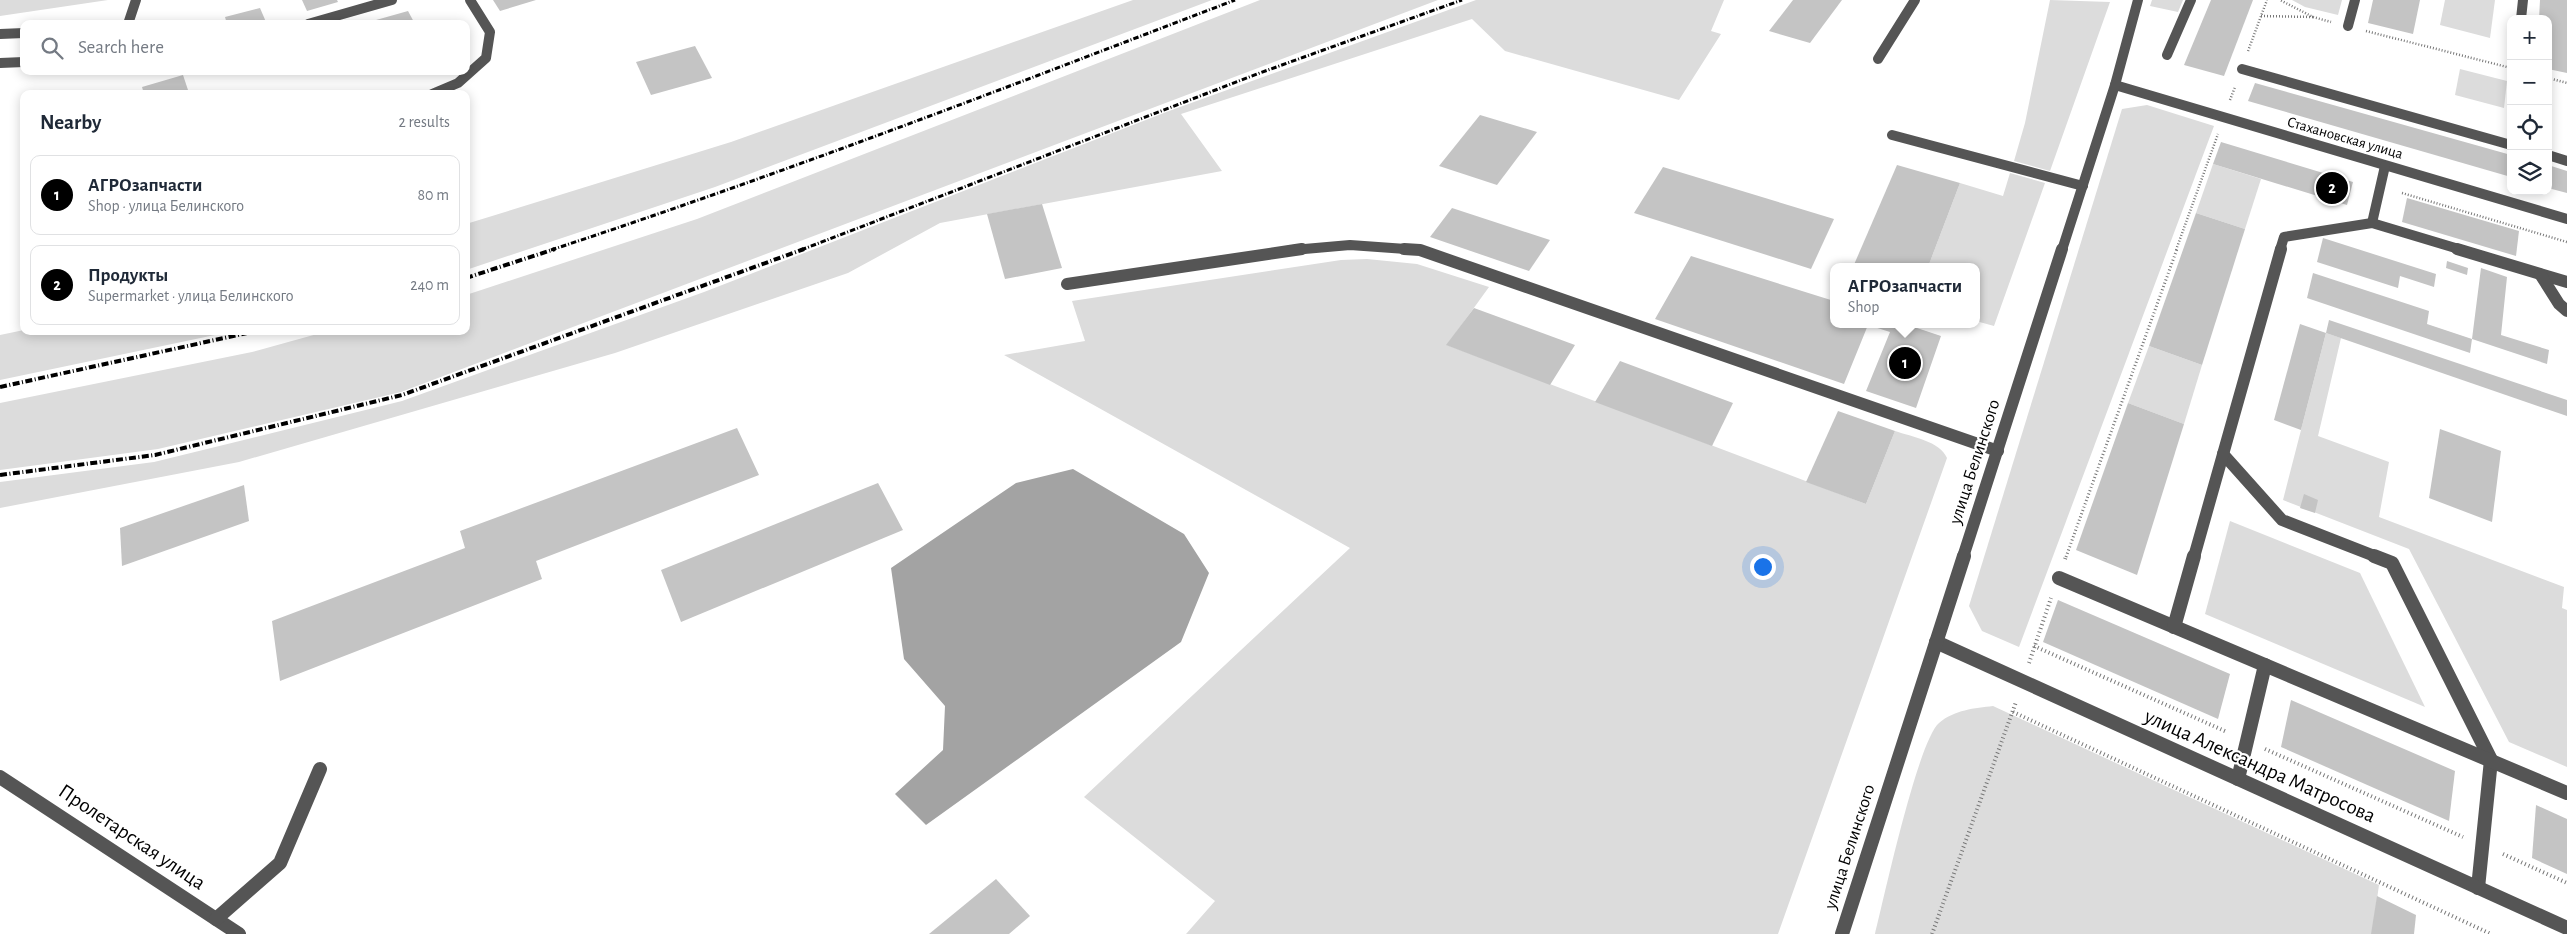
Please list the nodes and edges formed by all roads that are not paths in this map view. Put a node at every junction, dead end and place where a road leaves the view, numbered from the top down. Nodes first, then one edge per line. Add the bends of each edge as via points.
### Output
1 (136, 0) edge
2 (392, 0) edge
3 (470, 0) edge
4 (1915, 0) edge
5 (2138, 0) edge
6 (2191, 0) edge
7 (2355, 0) edge
8 (2523, 0) edge
9 (2521, 15) edge
10 (129, 20) edge
11 (322, 20) edge
12 (2348, 26) road end
13 (20, 33) edge
14 (0, 34) edge
15 (2167, 55) dead end
16 (1878, 59) dead end
17 (20, 62) edge
18 (0, 64) edge
19 (2242, 69) road end
20 (470, 72) edge
21 (467, 75) edge
22 (2115, 85) junction
23 (441, 90) edge
24 (1892, 135) dead end
25 (2507, 144) edge
26 (2552, 156) edge
27 (2567, 160) edge
28 (2385, 166) junction
29 (2083, 186) junction
30 (2567, 219) edge
31 (2372, 223) junction
32 (2540, 274) junction
33 (2567, 282) edge
34 (1067, 284) dead end
35 (2567, 311) edge
36 (1998, 452) junction
37 (2223, 454) junction
38 (2059, 578) road end
39 (2174, 627) junction
40 (1936, 642) junction
41 (2265, 665) junction
42 (2491, 760) junction
43 (320, 769) dead end
44 (0, 777) edge
45 (2238, 779) junction
46 (2567, 793) edge
47 (2478, 888) junction
48 (216, 918) junction
49 (2567, 928) edge
50 (240, 934) edge
51 (1842, 934) edge

1 - 10 street
2 - 11 street
3 - 20 street via 490,32 486,58
4 - 16 street
5 - 22 street, улица Белинского
6 - 15 street
7 - 12 street
8 - 9 street
13 - 14 street
17 - 18 street
19 - 25 street
21 - 23 street
22 - 28 street, Стахановская улица
22 - 29 street, улица Белинского
24 - 29 street
26 - 27 street
28 - 30 street, Стахановская улица
28 - 31 street
29 - 36 street, улица Белинского
31 - 32 street
31 - 37 street via 2284,236
32 - 33 street
32 - 35 street
34 - 36 street via 1314,247 1350,245 1420,250
36 - 40 street, улица Белинского
37 - 39 street
37 - 42 street via 2282,520 2392,563
38 - 39 street
39 - 41 street
40 - 45 street, улица Александра Матросова
40 - 51 street, улица Белинского
41 - 42 street
41 - 45 street
42 - 46 street
42 - 47 street
43 - 48 street via 280,863
44 - 48 street, Пролетарская улица
45 - 47 street, улица Александра Матросова
47 - 49 street, улица Александра Матросова
48 - 50 street, Пролетарская улица

